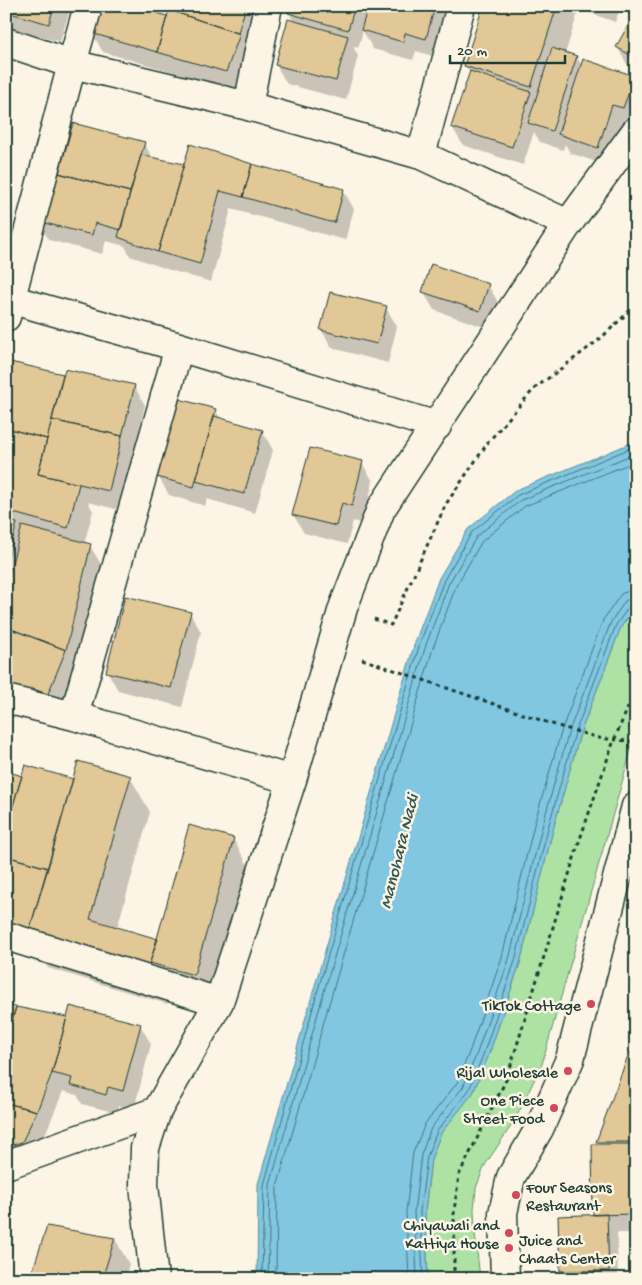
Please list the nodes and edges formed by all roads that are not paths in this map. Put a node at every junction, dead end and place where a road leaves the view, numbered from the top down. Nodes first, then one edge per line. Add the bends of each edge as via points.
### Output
1 (88, 6) edge
2 (268, 6) edge
3 (461, 6) edge
4 (6, 42) edge
5 (72, 64) junction
6 (248, 106) junction
7 (636, 131) edge
8 (421, 155) junction
9 (568, 224) junction
10 (8, 305) edge
11 (179, 347) junction
12 (437, 426) junction
13 (6, 699) edge
14 (74, 716) junction
15 (292, 780) junction
16 (636, 806) edge
17 (6, 936) edge
18 (219, 1002) junction
19 (158, 1111) junction
20 (6, 1165) edge
21 (154, 1279) edge
22 (505, 1279) edge

1 - 5 street
2 - 6 street
3 - 8 street
4 - 5 street
5 - 6 street
5 - 10 street
6 - 8 street
7 - 9 street
8 - 9 street
9 - 12 street
10 - 11 street
11 - 12 street
11 - 14 street
12 - 15 street via 382,509 343,608
13 - 14 street
14 - 15 street
15 - 18 street
16 - 22 street via 570,1059 539,1129 512,1177 503,1213
17 - 18 street
18 - 19 street
19 - 20 street
19 - 21 street via 145,1148 144,1185

